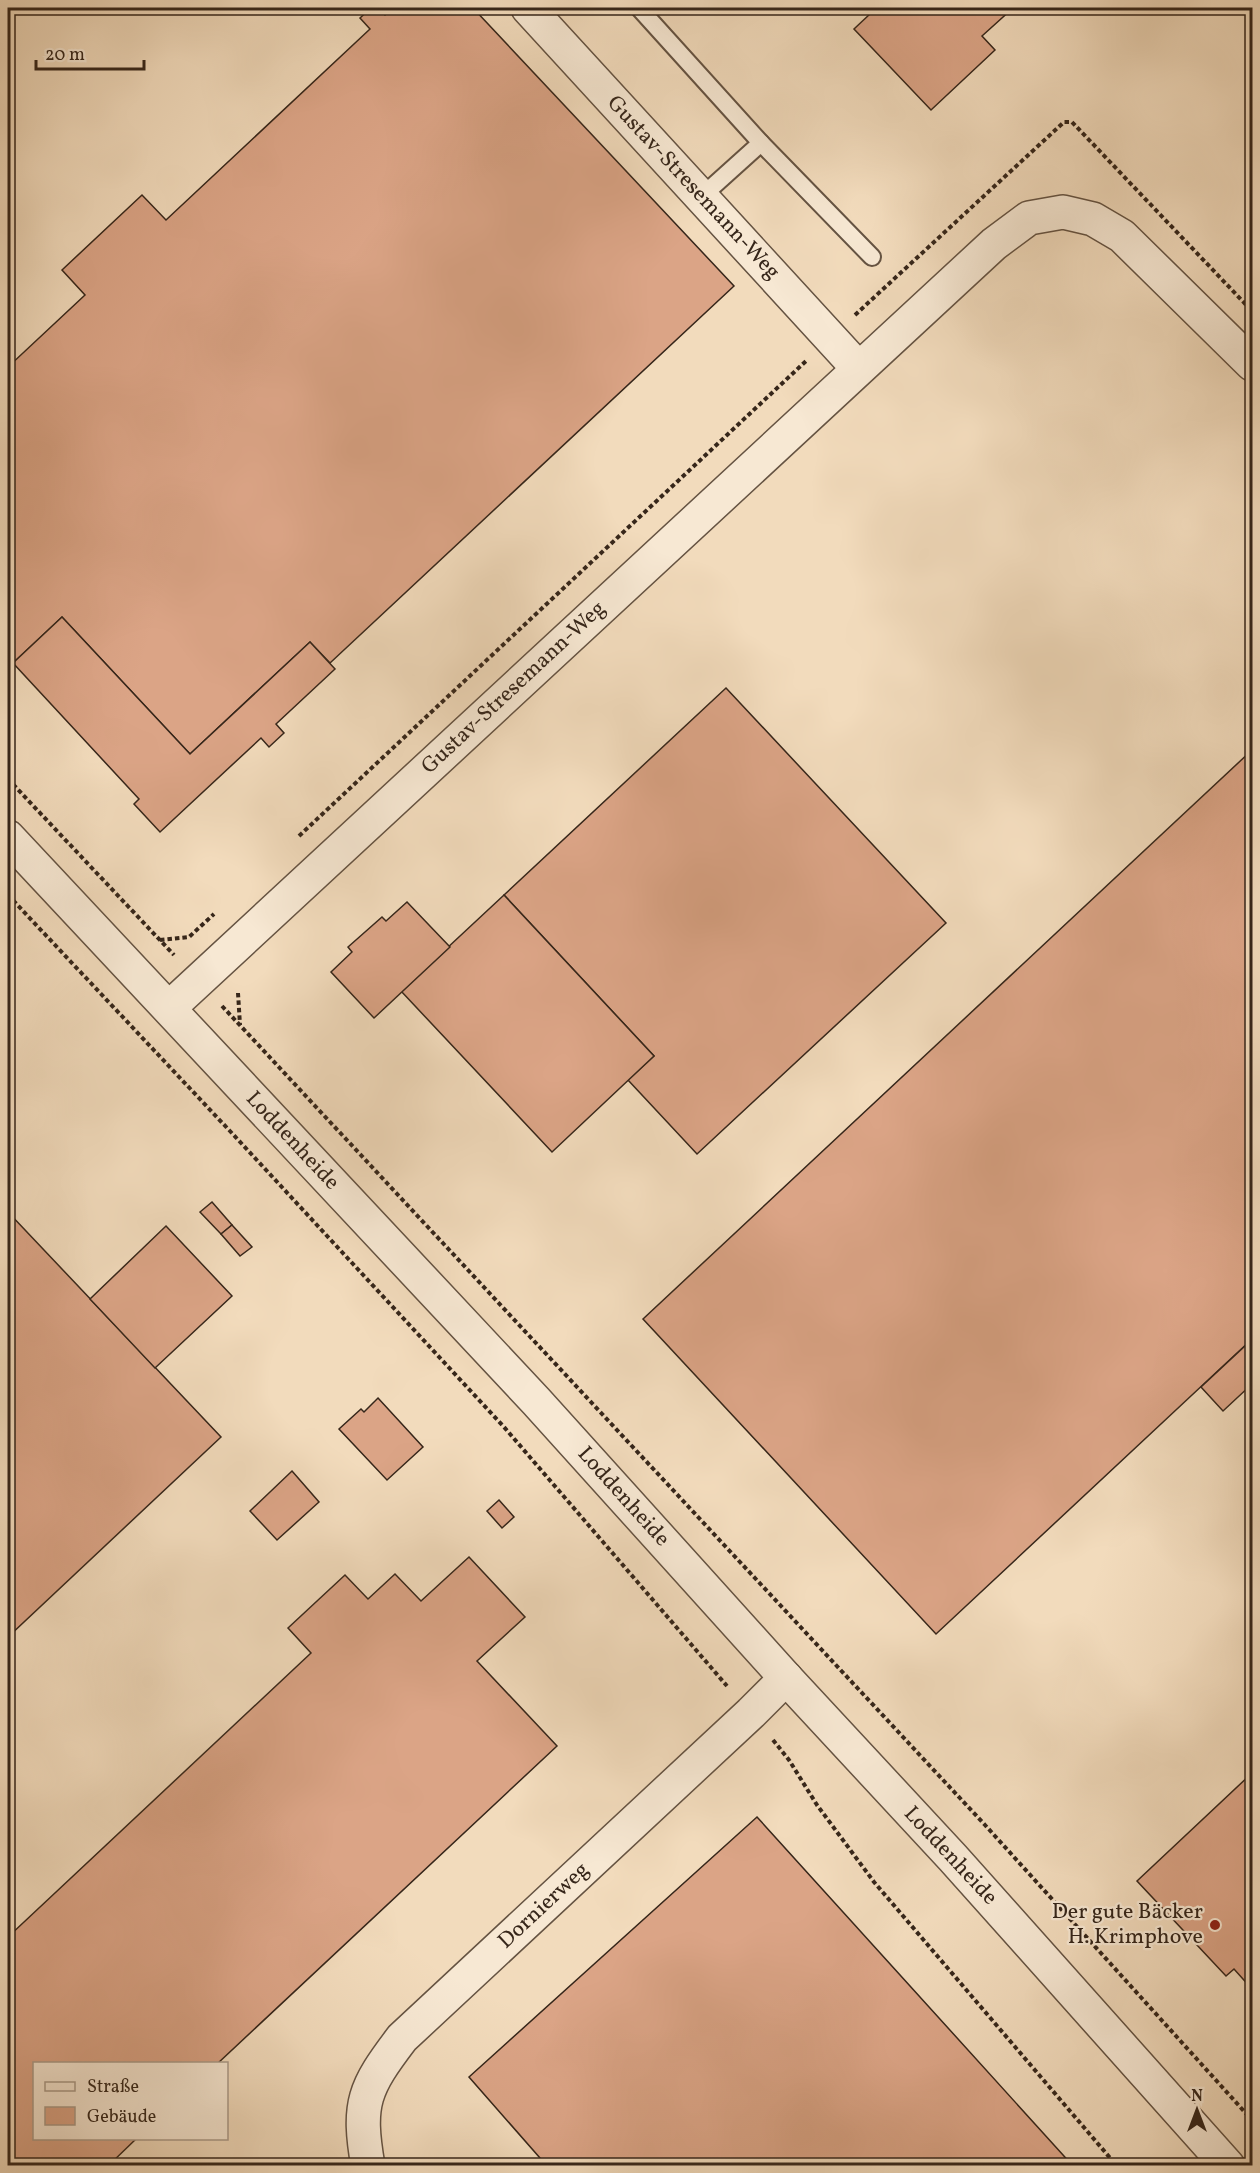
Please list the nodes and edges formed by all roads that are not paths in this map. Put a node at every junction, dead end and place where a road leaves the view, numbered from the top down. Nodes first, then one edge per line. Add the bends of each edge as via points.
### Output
1 (528, 8) edge
2 (639, 8) edge
3 (761, 143) junction
4 (701, 197) junction
5 (872, 257) dead end
6 (1252, 364) edge
7 (858, 369) junction
8 (8, 837) edge
9 (169, 1008) junction
10 (786, 1678) junction
11 (368, 2166) edge
12 (1228, 2166) edge

1 - 4 street, Gustav-Stresemann-Weg
2 - 3 lane
3 - 4 lane
3 - 5 lane
4 - 7 street, Gustav-Stresemann-Weg
6 - 7 street, Gustav-Stresemann-Weg via 1122,236 1093,219 1063,212 1029,218 994,243
7 - 9 street, Gustav-Stresemann-Weg
8 - 9 street, Loddenheide
9 - 10 street, Loddenheide via 536,1401
10 - 11 street, Dornierweg via 402,2038 378,2070 364,2100 363,2134
10 - 12 street, Loddenheide

